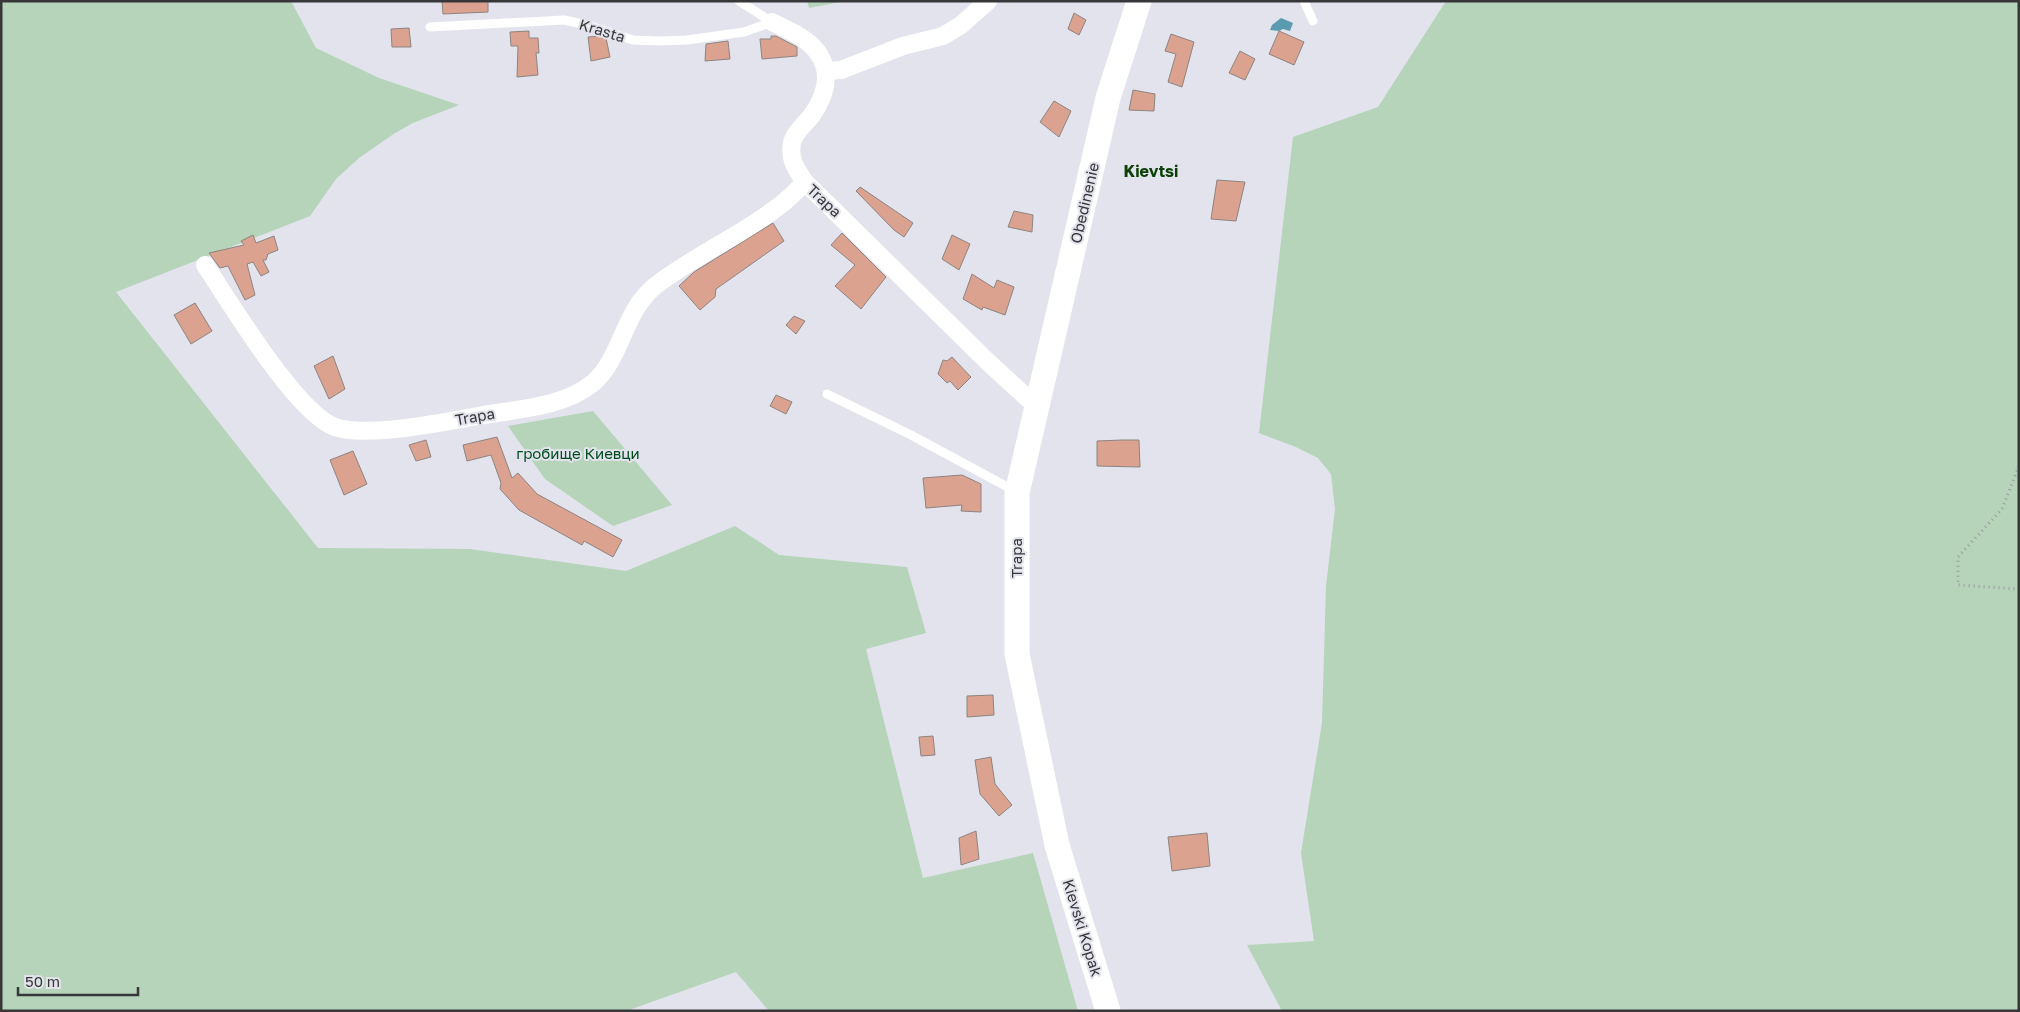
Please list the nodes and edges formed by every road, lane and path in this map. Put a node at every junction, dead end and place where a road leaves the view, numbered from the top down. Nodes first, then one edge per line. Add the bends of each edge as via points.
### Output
1 (738, 1) edge
2 (988, 1) edge
3 (1139, 1) edge
4 (1304, 1) edge
5 (1313, 21) dead end
6 (772, 22) junction
7 (430, 26) dead end
8 (826, 71) junction
9 (805, 182) junction
10 (205, 265) dead end
11 (827, 394) dead end
12 (1036, 406) junction
13 (2019, 466) edge
14 (1017, 493) junction
15 (2019, 589) edge
16 (1057, 845) joint
17 (1108, 1011) edge

1 - 6 lane
2 - 8 street via 943,36 903,46 841,70
3 - 12 street, Obedinenie via 1108,98
4 - 5 lane
6 - 7 lane, Krasta via 744,32 659,41 633,40 564,20
6 - 8 street via 808,42 819,53
8 - 9 street via 826,89 819,105 792,142 792,164
9 - 10 street, Trapa via 782,203 654,287 634,311 601,376 578,393 545,404 428,425 347,430 336,428 315,416 265,353
9 - 12 street, Trapa
11 - 14 lane
12 - 14 street, Trapa
13 - 15 path via 2002,509 1958,556 1958,585
14 - 16 street, Trapa via 1017,654
16 - 17 street, Kievski Kopak

